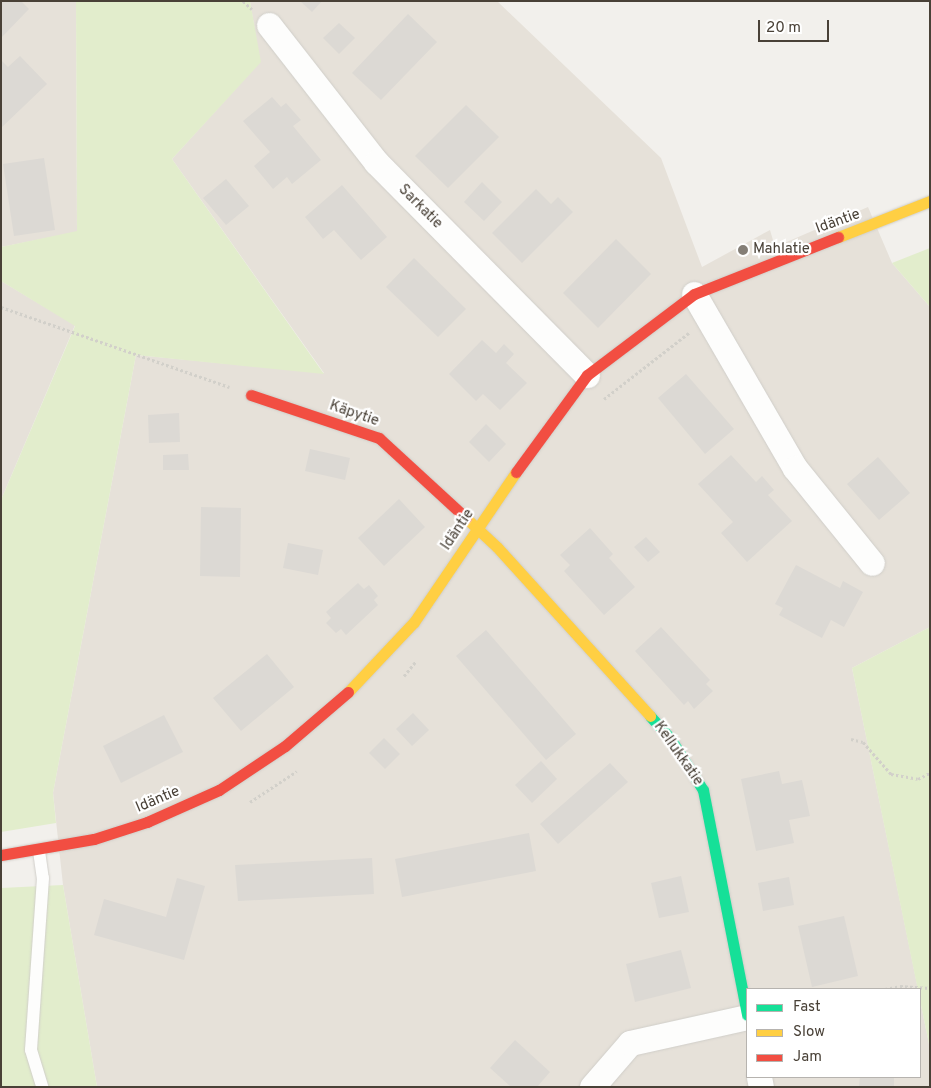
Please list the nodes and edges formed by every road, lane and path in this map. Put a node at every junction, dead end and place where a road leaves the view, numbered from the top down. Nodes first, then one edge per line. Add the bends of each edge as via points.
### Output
1 (269, 25) dead end
2 (930, 202) edge
3 (694, 294) junction
4 (1, 307) edge
5 (587, 375) junction
6 (251, 395) joint
7 (477, 527) junction
8 (872, 563) dead end
9 (851, 739) dead end
10 (930, 774) edge
11 (39, 851) junction
12 (1, 854) edge
13 (890, 988) edge
14 (930, 988) edge
15 (746, 1011) edge
16 (746, 1016) edge
17 (42, 1087) edge
18 (592, 1087) edge

1 - 5 street, Sarkatie via 376,162
2 - 3 street, Idäntie
3 - 5 street, Idäntie
3 - 8 street via 795,468
4 - 6 path
5 - 7 street, Idäntie
6 - 7 street, Käpytie via 379,438
7 - 11 street, Idäntie via 414,622 364,679 285,746 219,790 147,822 94,839
7 - 15 street, Kellukkatie via 670,738 703,790
9 - 10 path via 863,742 891,774 918,779
11 - 12 street, Idäntie
11 - 17 lane via 43,878 31,1050
13 - 14 path
16 - 18 street via 630,1042

